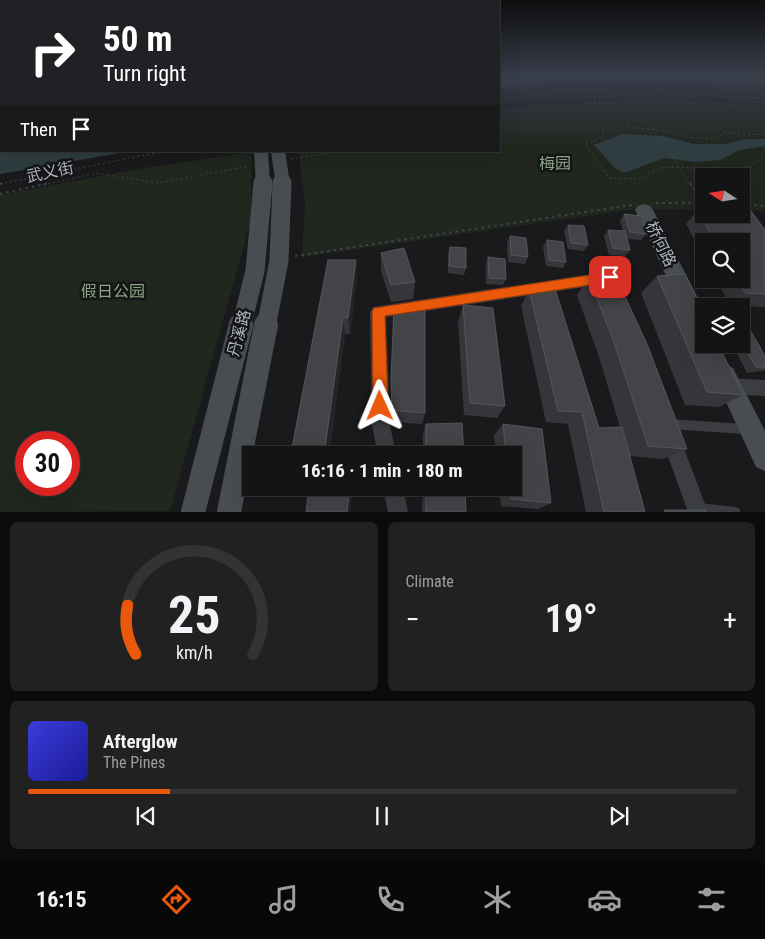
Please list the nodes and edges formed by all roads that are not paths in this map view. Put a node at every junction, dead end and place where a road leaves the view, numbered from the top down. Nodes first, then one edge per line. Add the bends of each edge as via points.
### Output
1 (284, 155) edge
2 (257, 158) edge
3 (643, 206) road end
4 (614, 286) edge
5 (695, 313) edge
6 (714, 353) edge
7 (730, 386) junction
8 (765, 388) edge
9 (664, 420) joint
10 (751, 429) junction
11 (385, 446) edge
12 (765, 458) edge
13 (395, 496) edge
14 (697, 510) edge
15 (193, 512) edge
16 (229, 512) edge
17 (398, 512) edge
18 (735, 512) edge

1 - 16 main road, 丹溪路, bridge via 279,261
2 - 15 main road, 丹溪路, bridge via 264,192 255,271
3 - 5 main road, 桥何路
4 - 11 street via 610,277 378,312 381,425
6 - 7 main road
7 - 8 street
7 - 10 main road
9 - 10 lane
9 - 14 street
10 - 12 main road
13 - 17 street
14 - 18 lane

